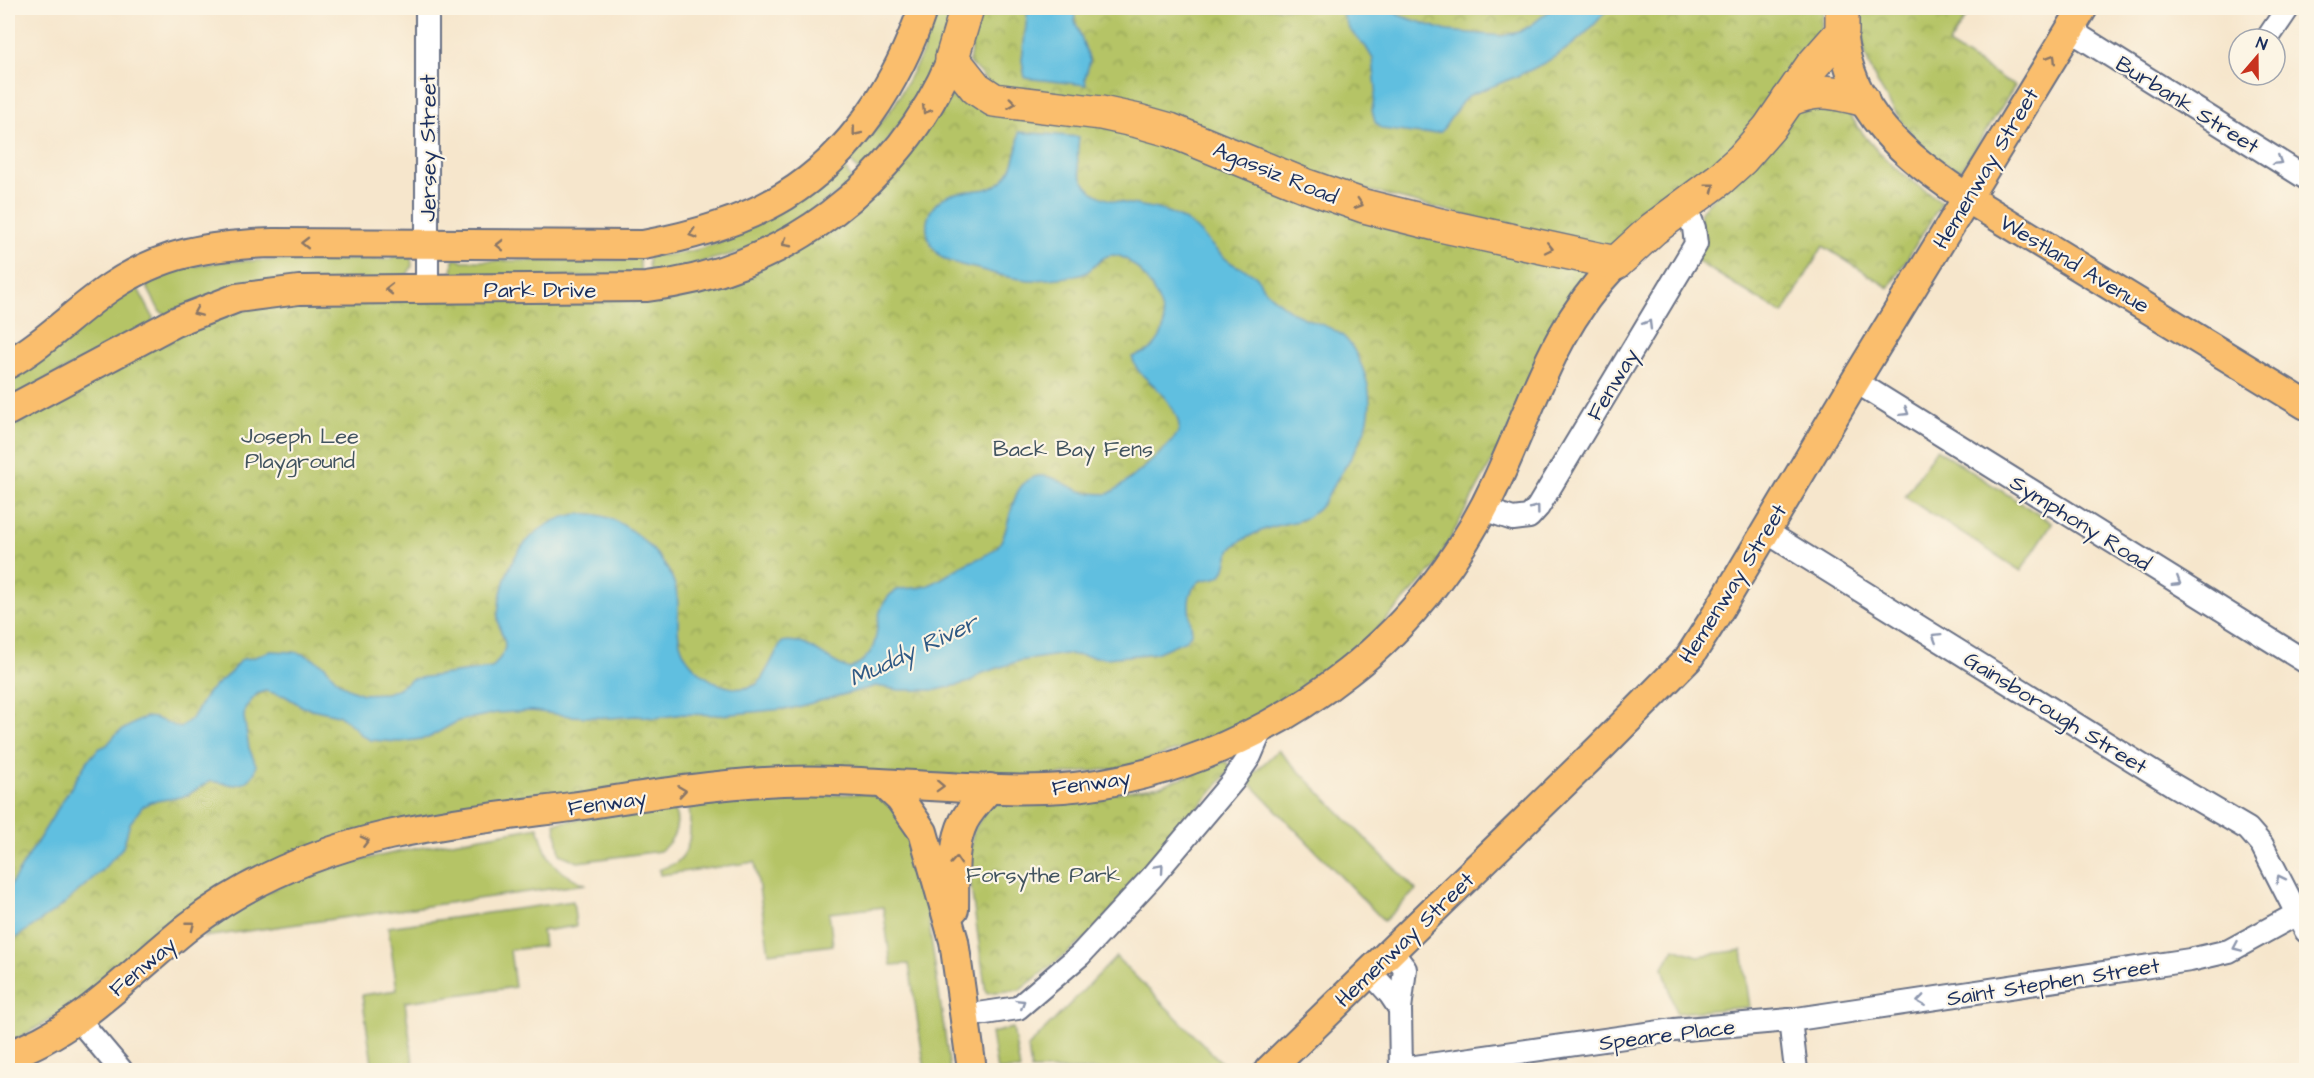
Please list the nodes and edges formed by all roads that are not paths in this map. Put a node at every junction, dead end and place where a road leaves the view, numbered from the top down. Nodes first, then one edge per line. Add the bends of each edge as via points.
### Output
1 (428, 8) edge
2 (923, 8) edge
3 (967, 8) edge
4 (2288, 8) edge
5 (2078, 16) edge
6 (1842, 20) edge
7 (2275, 27) edge
8 (952, 58) junction
9 (1862, 99) junction
10 (1788, 100) junction
11 (2307, 178) edge
12 (1967, 198) junction
13 (1685, 206) junction
14 (427, 245) junction
15 (1616, 263) junction
16 (426, 289) junction
17 (8, 364) edge
18 (1855, 381) junction
19 (2307, 405) edge
20 (8, 411) edge
21 (1483, 509) junction
22 (1765, 531) junction
23 (2307, 662) edge
24 (1262, 728) junction
25 (884, 784) junction
26 (990, 788) junction
27 (2303, 918) edge
28 (954, 941) junction
29 (1392, 952) junction
30 (1370, 972) junction
31 (1400, 1009) junction
32 (965, 1016) junction
33 (1790, 1020) junction
34 (70, 1024) junction
35 (8, 1055) edge
36 (1401, 1070) edge
37 (16, 1071) edge
38 (121, 1071) edge
39 (972, 1071) edge
40 (1269, 1071) edge
41 (1796, 1071) edge

1 - 14 street, Jersey Street
2 -> 14 main road, Park Drive via 893,79 838,153 785,196 757,210 697,233 643,246
3 - 8 highway, Park Drive
4 - 7 street
5 -> 11 street, Burbank Street via 2081,37
12 -> 5 main road, Hemenway Street
6 - 9 main road, Westland Avenue via 1848,67
6 - 10 highway, Fenway
8 -> 15 highway, Agassiz Road via 976,88 994,100 1141,122 1364,206
8 -> 16 main road, Park Drive via 920,119 865,186 819,223 752,260 702,278 646,287
9 - 10 highway via 1819,91
9 - 12 main road, Westland Avenue via 1895,144
13 -> 10 highway, Fenway via 1742,159
12 - 18 main road, Hemenway Street
12 - 19 main road, Westland Avenue
13 - 15 highway, Fenway
21 -> 13 street, Fenway via 1513,519 1529,517 1538,507 1696,244
14 - 16 street, Jersey Street
14 -> 17 main road, Park Drive via 229,244 179,253 110,287
15 - 21 main road, Fenway via 1558,340
16 -> 20 main road, Park Drive via 299,290 222,302 170,324
18 - 22 main road, Hemenway Street
18 -> 23 street, Symphony Road
21 - 24 main road, Fenway via 1440,577 1388,636 1335,682
27 -> 22 street, Gainsborough Street via 2262,845 2248,829
22 - 29 main road, Hemenway Street via 1688,659
24 - 26 main road, Fenway via 1197,757 1134,776 1067,787
32 -> 24 street via 1018,1008 1080,955 1233,781
25 -> 26 main road, Fenway
25 - 28 main road via 923,832
34 -> 25 main road, Fenway via 190,925 228,899 277,872 347,846 454,824 717,787 790,781
28 -> 26 main road via 959,836 968,814
27 -> 33 street, Saint Stephen Street via 2207,957
28 - 32 main road
29 - 30 main road, Hemenway Street
29 - 31 street via 1405,969
30 - 31 street
30 - 40 main road, Hemenway Street
31 - 36 street
32 - 39 main road
33 - 36 street, Speare Place via 1674,1030
33 - 41 street
34 - 35 main road, Fenway via 44,1041
34 - 37 main road
34 - 38 street

